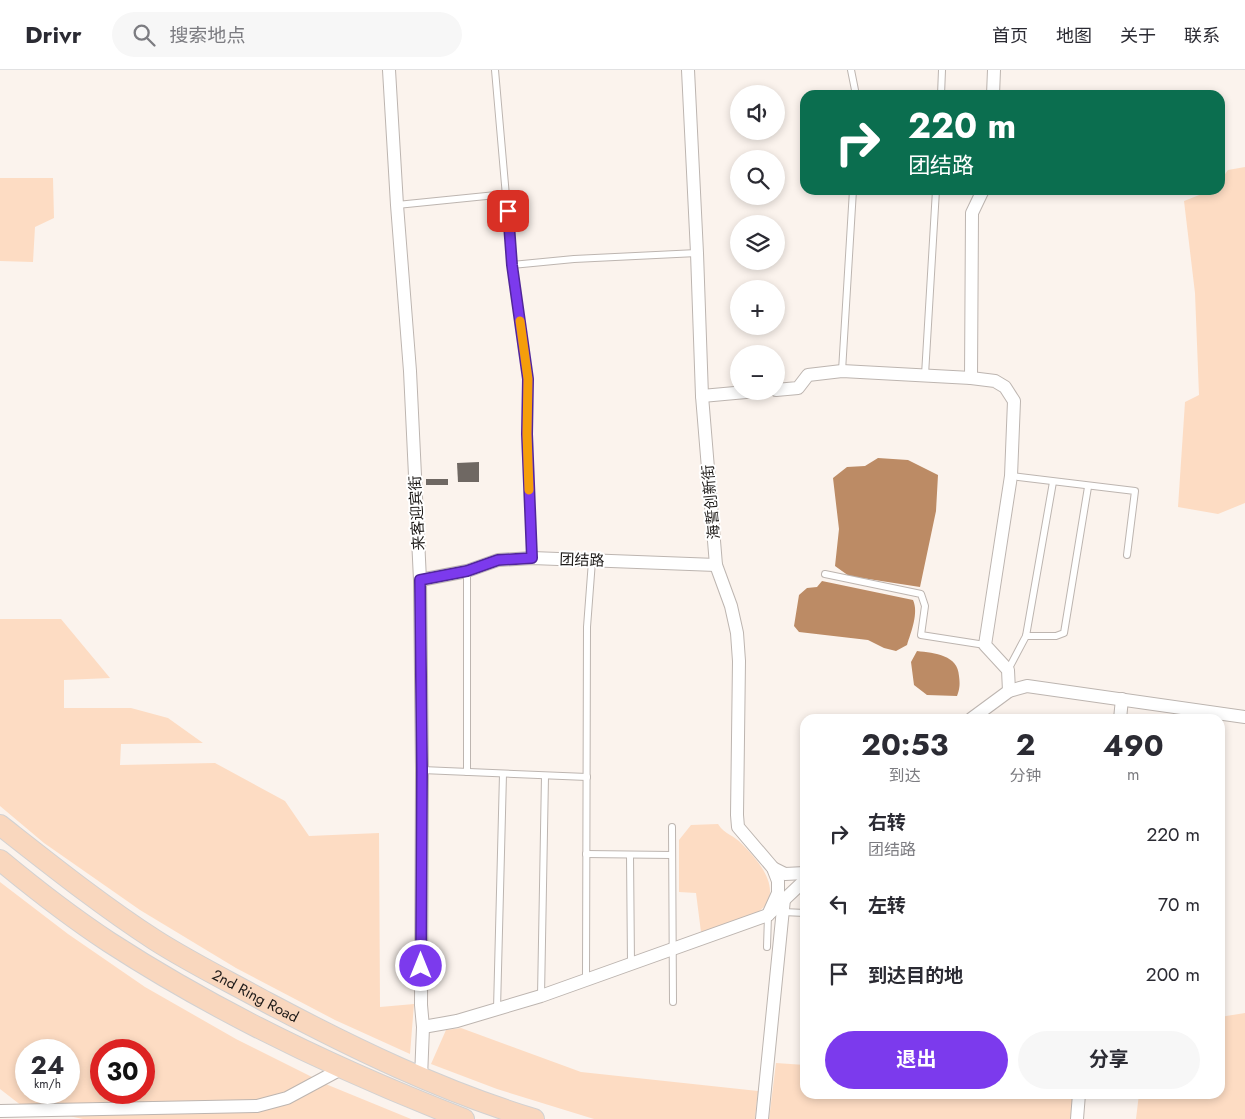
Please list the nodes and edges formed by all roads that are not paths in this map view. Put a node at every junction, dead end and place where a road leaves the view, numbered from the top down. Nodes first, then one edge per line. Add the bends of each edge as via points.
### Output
1 (389, 70) edge
2 (495, 70) edge
3 (688, 70) edge
4 (851, 70) edge
5 (942, 70) edge
6 (994, 70) edge
7 (855, 90) edge
8 (941, 90) edge
9 (993, 90) edge
10 (506, 194) junction
11 (854, 195) edge
12 (936, 195) edge
13 (980, 195) edge
14 (397, 205) junction
15 (697, 253) junction
16 (512, 265) junction
17 (842, 371) junction
18 (925, 375) junction
19 (971, 378) junction
20 (785, 389) edge
21 (730, 394) edge
22 (702, 396) junction
23 (1011, 476) junction
24 (1052, 482) junction
25 (1088, 487) junction
26 (1128, 555) dead end
27 (532, 558) junction
28 (592, 561) junction
29 (716, 565) junction
30 (467, 571) junction
31 (825, 574) dead end
32 (420, 580) junction
33 (1026, 636) junction
34 (985, 645) junction
35 (1008, 670) junction
36 (1009, 691) junction
37 (1122, 699) junction
38 (979, 714) edge
39 (1120, 714) edge
40 (1224, 714) edge
41 (1225, 714) edge
42 (1245, 717) edge
43 (422, 770) junction
44 (467, 772) junction
45 (504, 774) junction
46 (545, 776) junction
47 (587, 777) junction
48 (0, 826) edge
49 (672, 827) dead end
50 (586, 854) junction
51 (630, 855) junction
52 (672, 855) junction
53 (0, 860) edge
54 (773, 868) junction
55 (800, 874) edge
56 (800, 886) edge
57 (784, 906) junction
58 (800, 911) edge
59 (768, 915) junction
60 (767, 947) dead end
61 (673, 949) junction
62 (631, 964) junction
63 (586, 979) junction
64 (541, 996) junction
65 (673, 1002) dead end
66 (498, 1009) junction
67 (423, 1027) junction
68 (341, 1069) junction
69 (421, 1078) junction
70 (1079, 1099) edge
71 (0, 1111) edge
72 (76, 1115) edge
73 (464, 1119) edge
74 (534, 1119) edge
75 (762, 1119) edge
76 (1077, 1119) edge

1 - 14 street, 来客迎宾街
2 - 10 lane
3 - 15 street, 海誓创新街
4 - 7 lane
5 - 8 lane
6 - 9 street
10 - 14 lane
10 - 16 lane
11 - 17 lane
12 - 18 lane
13 - 19 street via 972,212
14 - 32 street, 来客迎宾街 via 410,371
15 - 16 lane
15 - 22 street, 海誓创新街
16 - 27 lane via 528,379
17 - 18 street
17 - 20 street via 808,376 798,388
18 - 19 street
19 - 23 street via 995,381 1005,387 1014,401
21 - 22 street
22 - 29 street, 海誓创新街
23 - 24 lane
23 - 34 street
24 - 25 lane
24 - 33 lane
25 - 26 lane via 1135,491
25 - 33 lane via 1064,634
27 - 28 street, 团结路
27 - 30 street, 团结路 via 498,560
28 - 29 street, 团结路
28 - 47 lane via 587,627
29 - 54 street, 海誓创新街 via 737,633 738,826
30 - 32 street, 团结路
30 - 44 lane
31 - 34 lane via 921,594 925,606 921,634
32 - 43 street, 来客迎宾街
33 - 35 lane
34 - 35 street
35 - 36 street
36 - 37 street via 1027,686
36 - 38 street
37 - 39 street
37 - 40 street
41 - 42 street
43 - 44 lane
43 - 67 street, 来客迎宾街
44 - 45 lane
45 - 46 lane
45 - 66 lane
46 - 47 lane
46 - 64 lane
47 - 50 lane
48 - 69 main road, 2nd Ring Road via 72,882 156,940 336,1039
49 - 52 lane
50 - 51 lane
50 - 63 lane
51 - 52 lane
51 - 62 lane
52 - 61 lane
53 - 68 main road, 2nd Ring Road via 108,941 187,990
54 - 55 street via 785,874
54 - 59 street, 海誓创新街 via 778,893
56 - 57 street
57 - 58 lane
57 - 59 street
57 - 75 street
59 - 60 lane
59 - 61 street
61 - 62 street
61 - 65 lane
62 - 63 street
63 - 64 street
64 - 66 street
66 - 67 street
67 - 69 street, 来客迎宾街
68 - 72 street via 287,1098 257,1106
68 - 73 main road, 2nd Ring Road
69 - 74 main road, 2nd Ring Road
70 - 76 street
71 - 72 street

